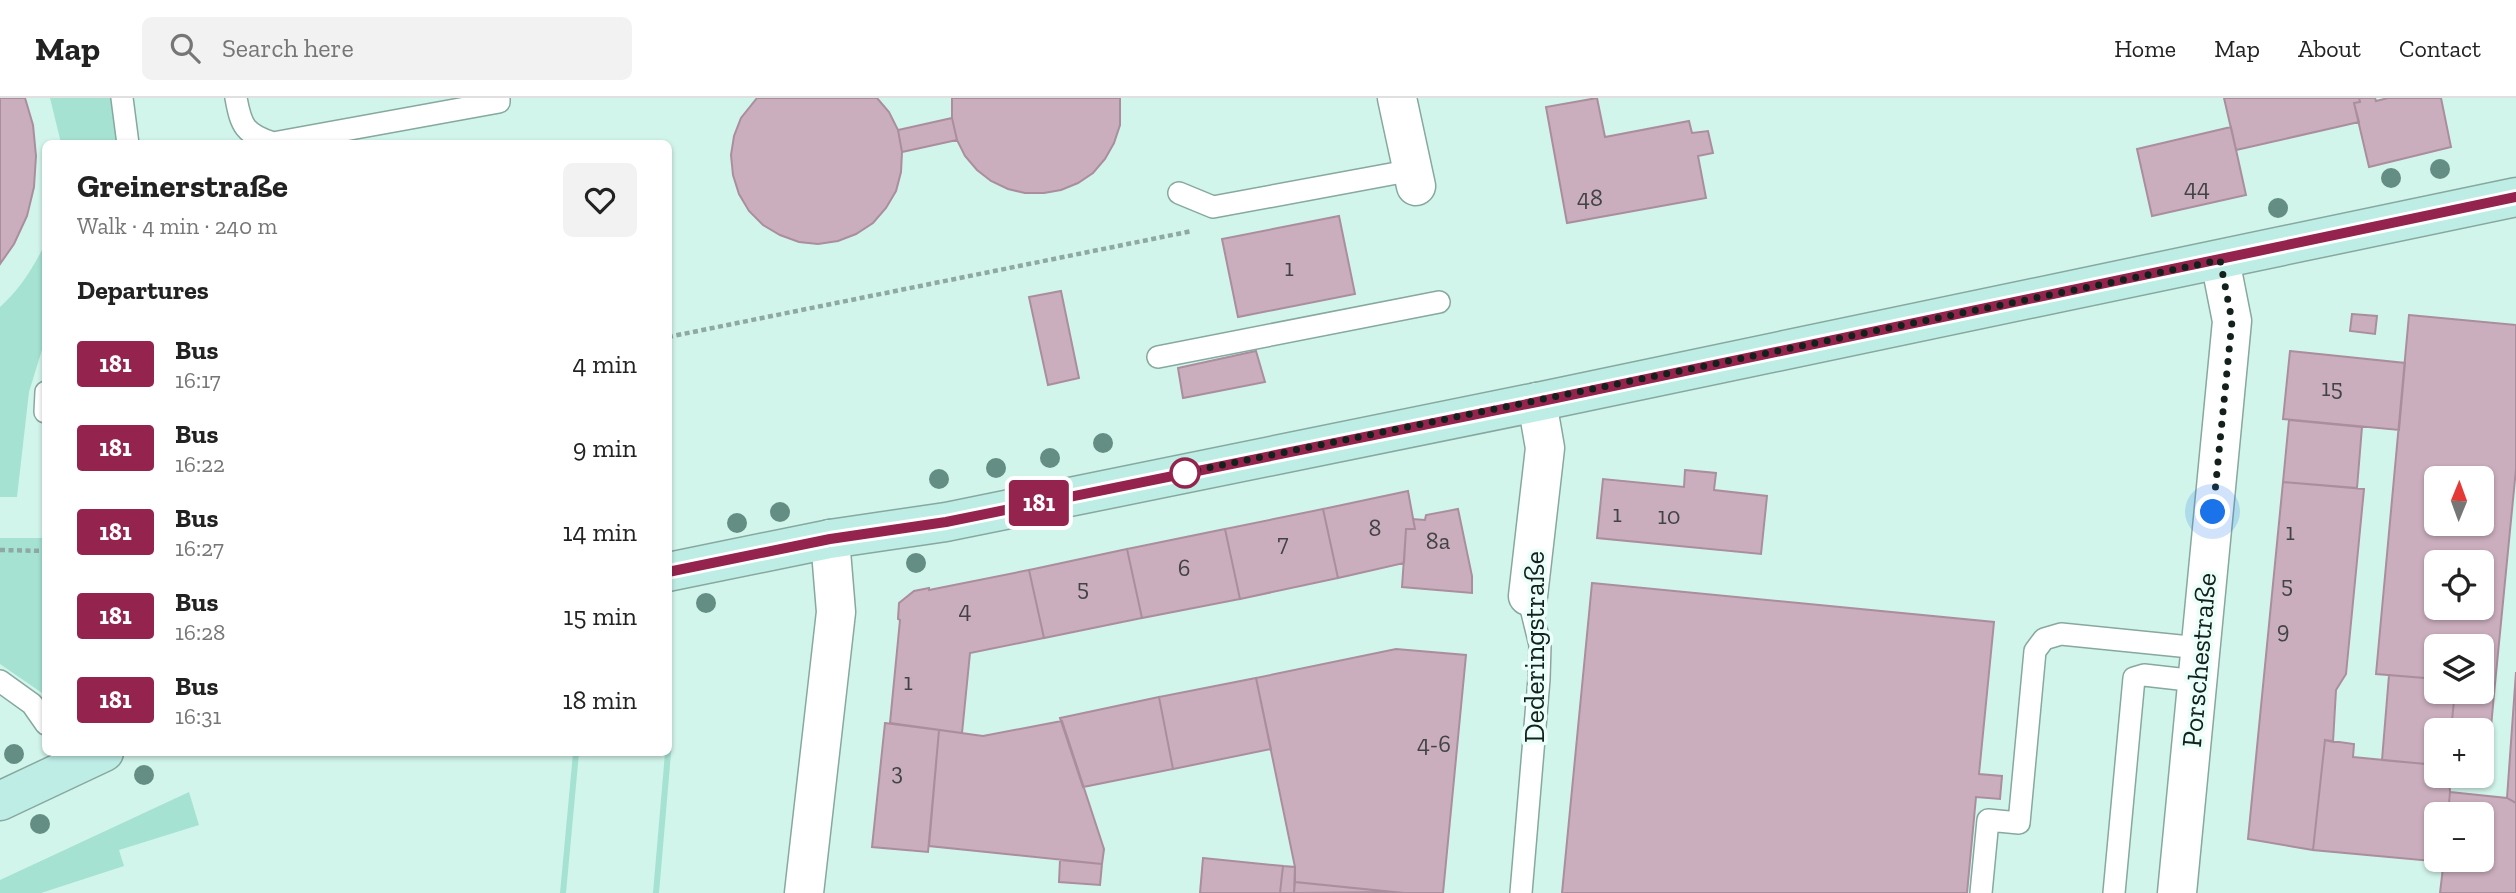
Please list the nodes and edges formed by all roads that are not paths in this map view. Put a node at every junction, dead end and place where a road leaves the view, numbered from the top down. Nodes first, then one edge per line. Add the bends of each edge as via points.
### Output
1 (122, 98) edge
2 (236, 98) edge
3 (499, 98) edge
4 (1398, 98) edge
5 (127, 140) edge
6 (267, 140) edge
7 (285, 140) edge
8 (1414, 178) joint
9 (1179, 193) dead end
10 (2516, 197) edge
11 (2220, 260) junction
12 (1439, 302) dead end
13 (1158, 357) dead end
14 (1537, 402) junction
15 (830, 539) junction
16 (672, 571) edge
17 (1528, 596) joint
18 (2199, 664) junction
19 (0, 681) edge
20 (42, 717) edge
21 (79, 757) edge
22 (0, 801) edge
23 (804, 893) edge
24 (1521, 893) edge
25 (1981, 893) edge
26 (2115, 893) edge
27 (2177, 893) edge

1 - 5 lane
2 - 6 lane via 246,129
3 - 7 lane via 499,102
4 - 8 street
8 - 9 lane via 1213,207
10 - 11 main road
11 - 14 main road
11 - 18 street, Porschestraße via 2232,321
12 - 13 lane
14 - 15 main road via 946,522
14 - 17 street, Dederingstraße via 1545,448
15 - 16 main road
15 - 23 street via 836,612
17 - 24 lane, Dederingstraße via 1540,645
18 - 25 lane via 2061,635 2044,639 2035,651 2019,822 1988,820
18 - 26 lane via 2134,678
18 - 27 street, Porschestraße
19 - 20 lane via 32,704
21 - 22 main road

